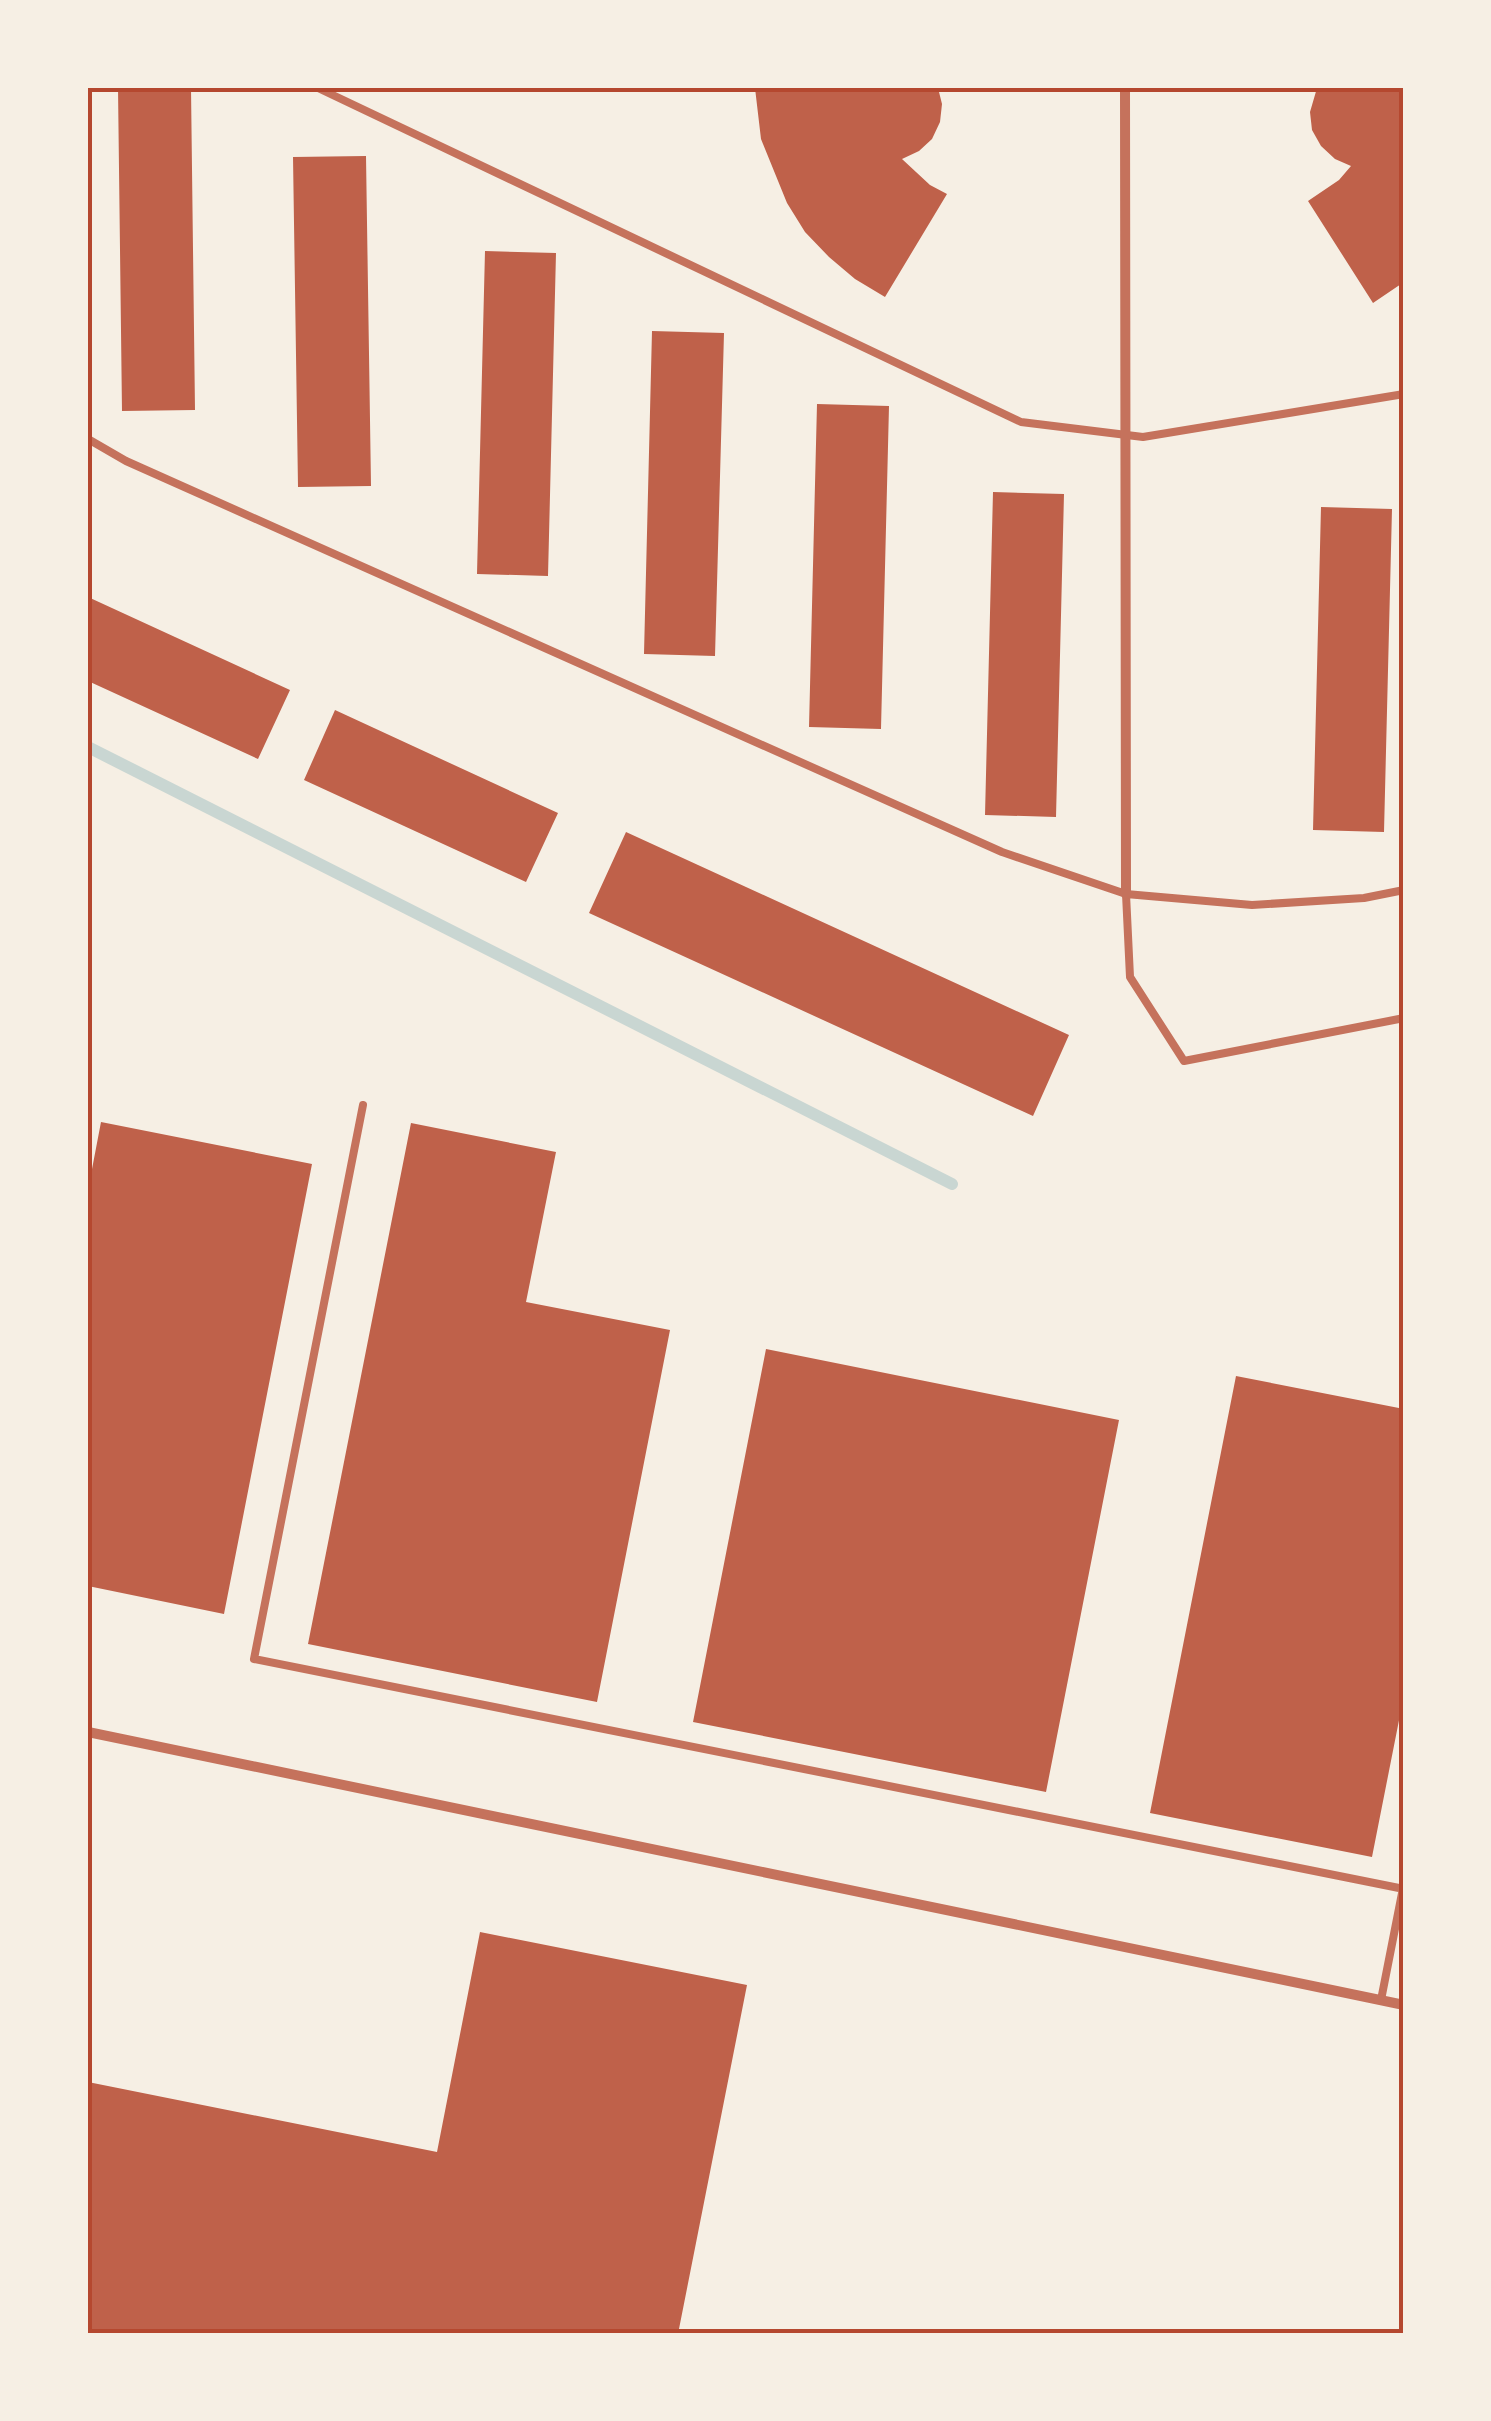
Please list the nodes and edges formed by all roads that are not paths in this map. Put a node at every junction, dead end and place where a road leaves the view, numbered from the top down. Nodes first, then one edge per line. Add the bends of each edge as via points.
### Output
1 (318, 88) edge
2 (1125, 88) edge
3 (1404, 394) edge
4 (1126, 435) junction
5 (88, 440) edge
6 (1404, 890) edge
7 (1126, 894) junction
8 (1404, 1018) edge
9 (363, 1105) dead end
10 (88, 1732) edge
11 (1403, 1887) edge
12 (1381, 2000) junction
13 (1404, 2005) edge

1 - 4 lane via 1021,422
2 - 4 street
3 - 4 lane
4 - 7 street
5 - 7 lane via 1002,852
6 - 7 lane via 1252,906
7 - 8 lane via 1130,977 1184,1062
9 - 11 lane via 254,1659
10 - 12 street
11 - 12 lane
12 - 13 street

